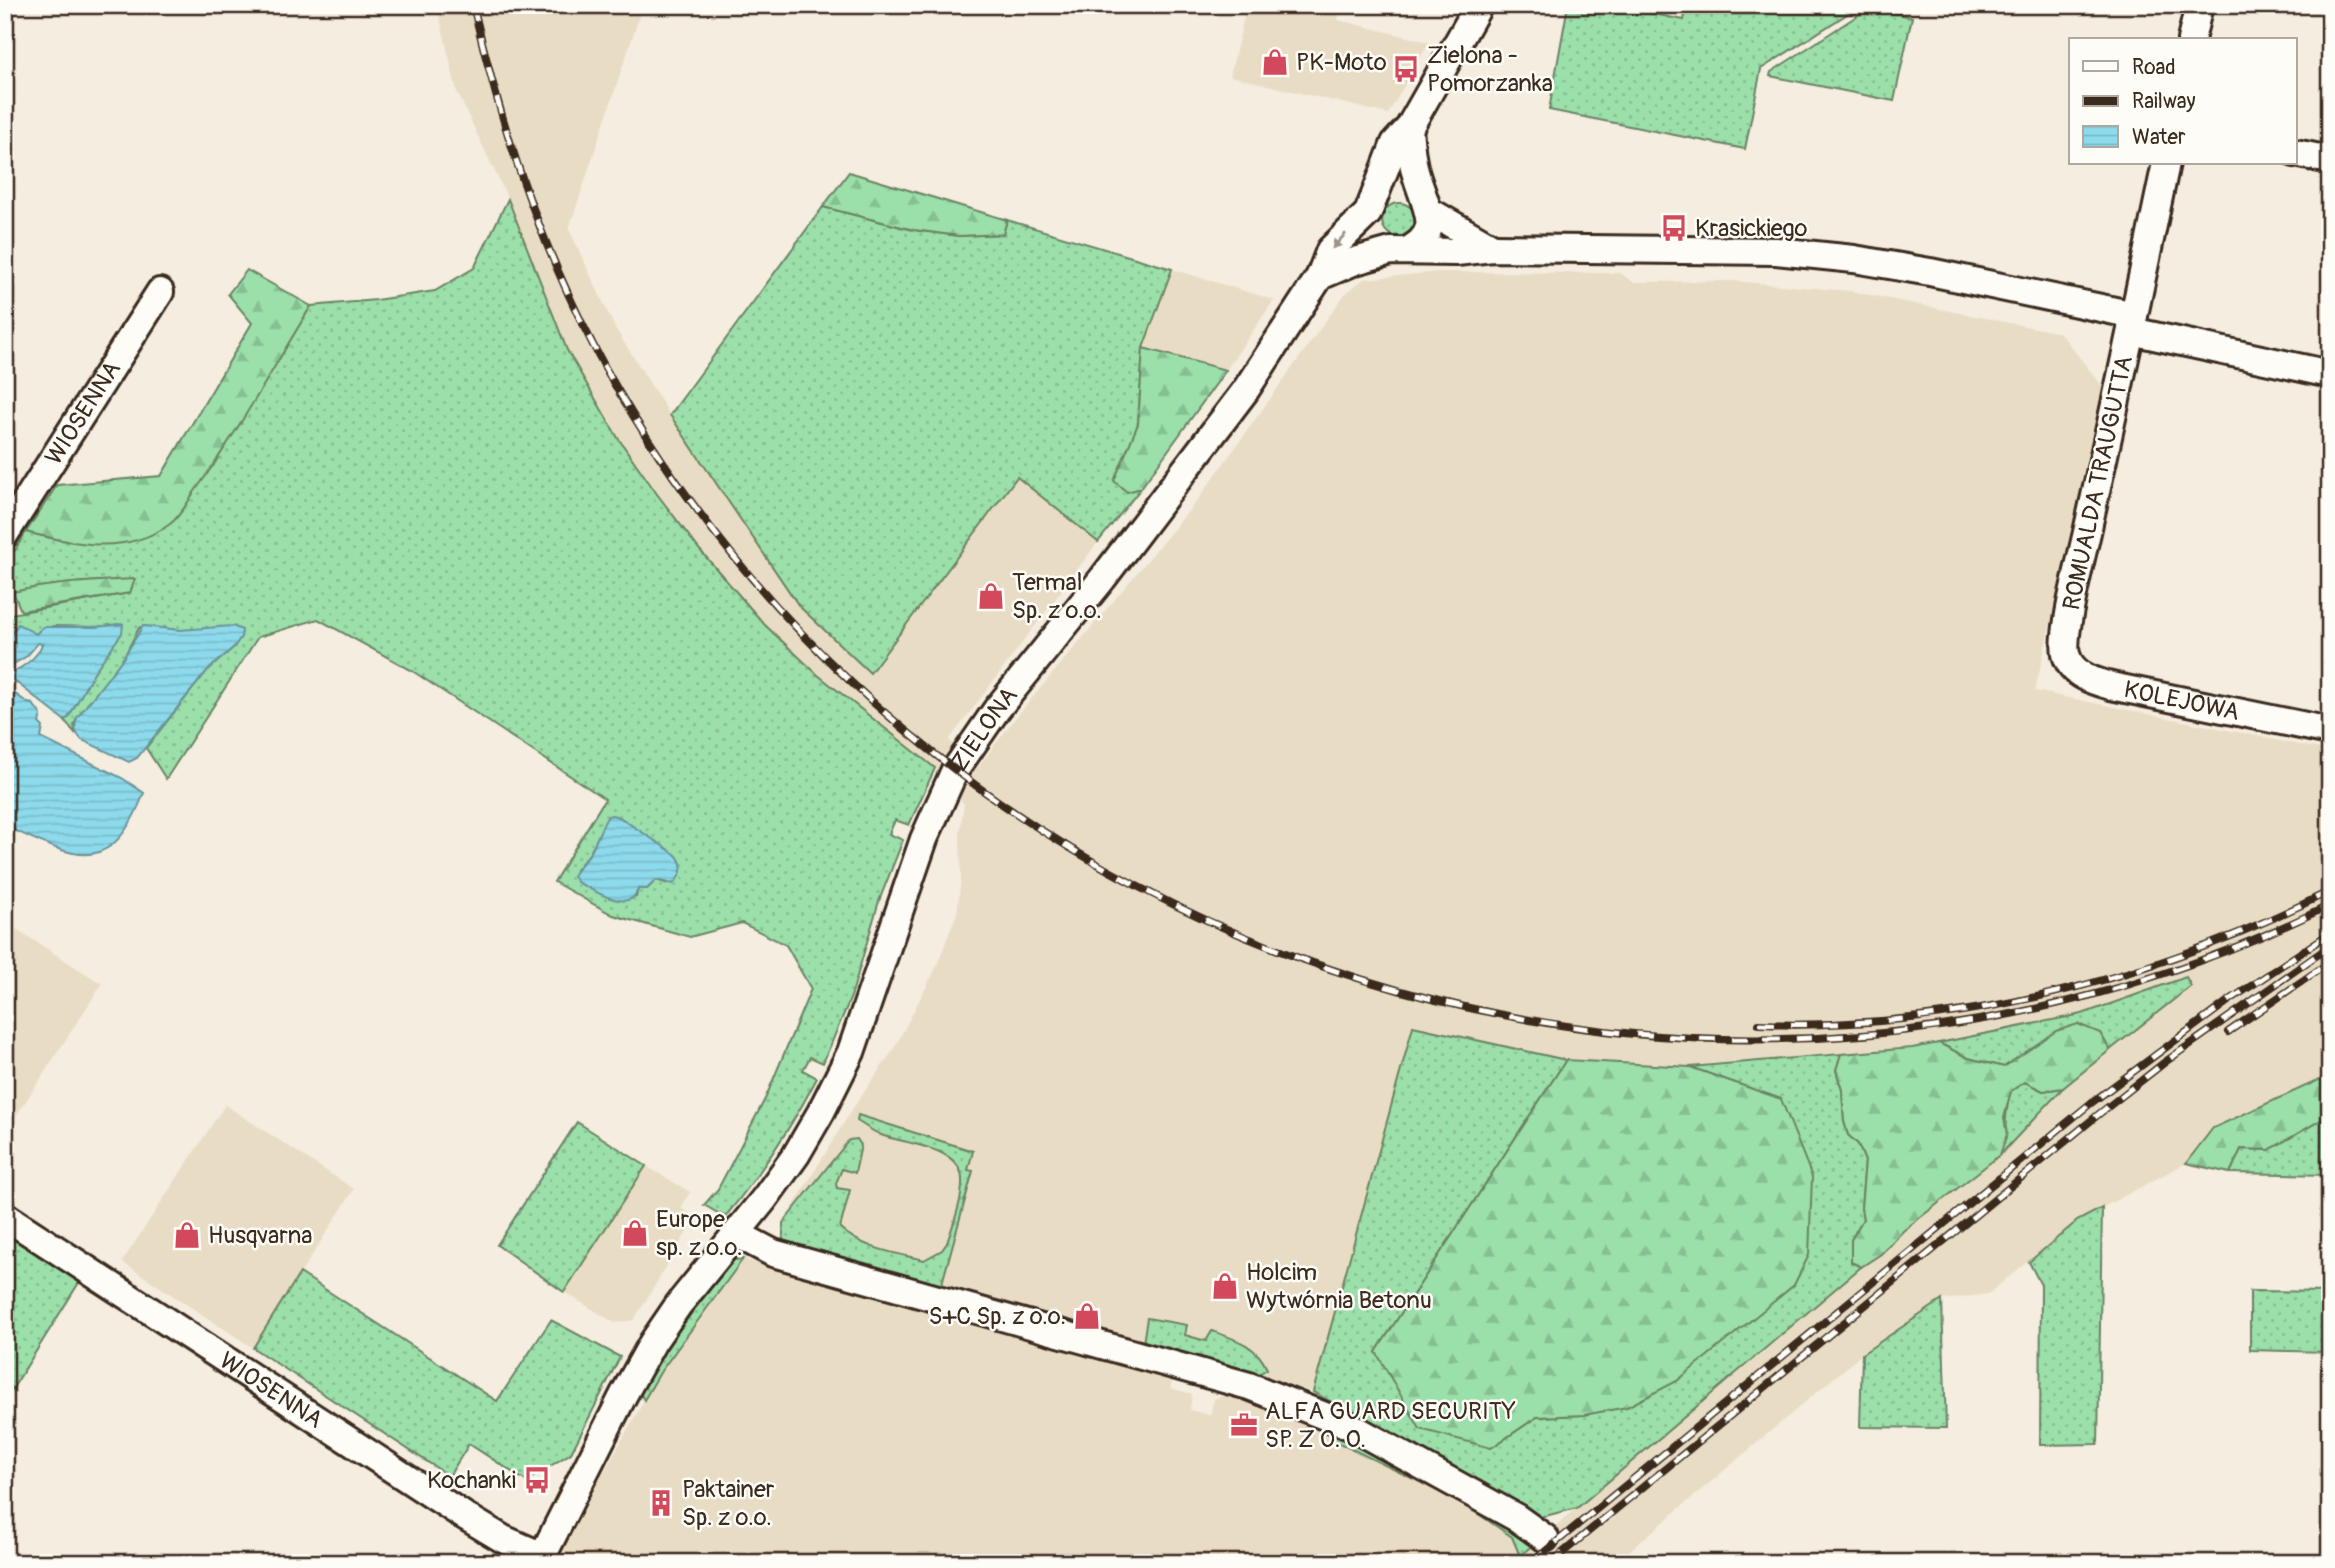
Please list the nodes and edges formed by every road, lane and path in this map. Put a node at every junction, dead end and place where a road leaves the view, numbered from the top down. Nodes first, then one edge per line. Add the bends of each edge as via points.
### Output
1 (1479, 5) edge
2 (2199, 5) edge
3 (2191, 38) edge
4 (1409, 128) junction
5 (2296, 153) edge
6 (2330, 160) edge
7 (2166, 164) edge
8 (1371, 206) junction
9 (1426, 206) junction
10 (1493, 248) junction
11 (1399, 251) junction
12 (1320, 276) junction
13 (160, 292) dead end
14 (2132, 323) junction
15 (2330, 374) edge
16 (5, 534) edge
17 (2066, 635) joint
18 (2330, 731) edge
19 (5, 1216) edge
20 (737, 1234) junction
21 (1545, 1538) dead end
22 (541, 1559) edge

1 - 4 street, ZIELONA
2 - 3 street
4 - 8 street, ZIELONA via 1395,143
4 - 9 street via 1414,168
5 - 6 street
7 - 14 street, ROMUALDA TRAUGUTTA
8 - 9 street, ZIELONA via 1389,190 1408,190
8 - 11 street via 1368,229 1377,243
8 -> 12 street, ZIELONA via 1330,250
9 - 10 street, ZIELONA via 1444,222
9 - 11 street via 1429,228 1421,242
10 - 11 street
10 - 14 street via 1776,251 1854,259 1930,272
11 - 12 street via 1355,261
12 - 20 street, ZIELONA via 1208,441 963,757 928,830 851,1052 796,1155
13 - 16 street, WIOSENNA
14 - 15 street, ROMUALDA TRAUGUTTA
14 - 17 street, ROMUALDA TRAUGUTTA
17 - 18 street, KOLEJOWA via 2066,654 2085,678
19 - 22 street, WIOSENNA via 476,1523
20 - 21 street via 773,1253 1249,1386 1350,1426
20 - 22 street via 653,1342

